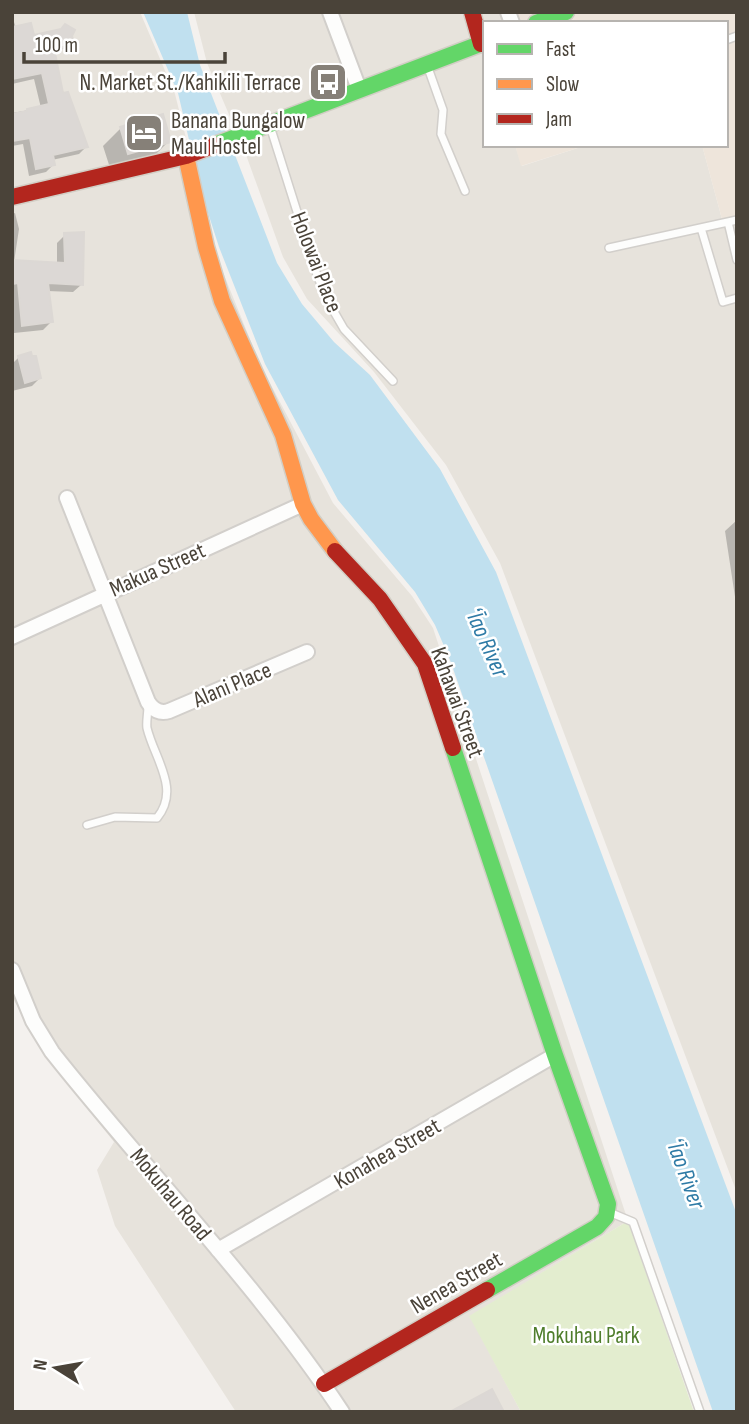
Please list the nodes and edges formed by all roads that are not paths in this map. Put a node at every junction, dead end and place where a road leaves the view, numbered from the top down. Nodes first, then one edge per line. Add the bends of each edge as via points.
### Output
1 (330, 12) edge
2 (471, 12) edge
3 (566, 12) edge
4 (541, 21) edge
5 (483, 43) edge
6 (426, 64) junction
7 (359, 89) junction
8 (269, 126) junction
9 (186, 156) junction
10 (465, 191) dead end
11 (12, 197) edge
12 (737, 220) edge
13 (728, 222) junction
14 (701, 228) junction
15 (609, 248) dead end
16 (737, 260) edge
17 (737, 298) edge
18 (393, 381) dead end
19 (67, 499) dead end
20 (303, 504) junction
21 (104, 593) junction
22 (12, 637) edge
23 (307, 652) dead end
24 (152, 706) junction
25 (87, 825) dead end
26 (12, 970) edge
27 (555, 1055) junction
28 (608, 1213) junction
29 (218, 1250) junction
30 (324, 1384) junction
31 (342, 1412) edge
32 (700, 1412) edge

1 - 7 street
2 - 5 street
3 - 4 street
5 - 6 street
6 - 7 street
6 - 10 lane via 443,110 442,134
7 - 8 street
8 - 9 street
8 - 18 lane, Holowai Place via 329,303 344,329
9 - 11 street
9 - 20 street, Kahawai Street via 222,301 283,435
12 - 13 lane
13 - 14 lane
13 - 16 lane
14 - 15 lane
14 - 17 lane via 723,302
19 - 21 street
20 - 21 street, Makua Street
20 - 27 street, Kahawai Street via 425,664
21 - 22 street, Makua Street
21 - 24 street
23 - 24 street, Alani Place via 169,711
24 - 25 lane via 147,727 161,762 166,807 157,818 115,817
26 - 29 street, Mokuhau Road via 52,1052
27 - 28 street, Kahawai Street via 607,1199
27 - 29 street, Konahea Street
28 - 30 street, Nenea Street via 597,1227
28 - 32 lane via 633,1222
29 - 30 street, Mokuhau Road
30 - 31 street, Mokuhau Road

